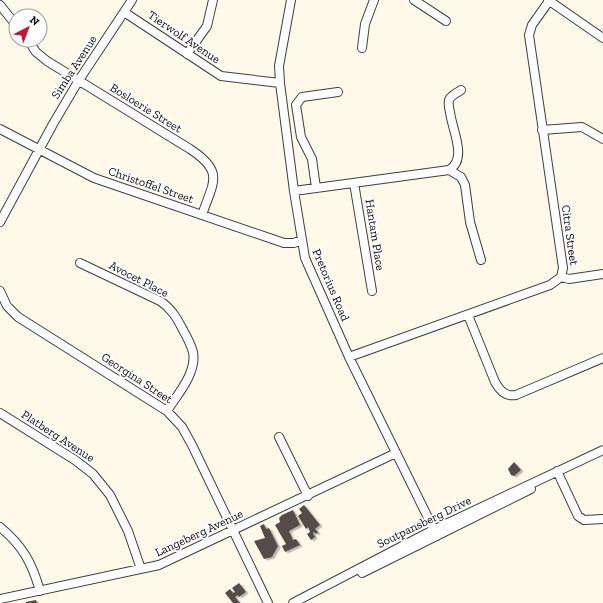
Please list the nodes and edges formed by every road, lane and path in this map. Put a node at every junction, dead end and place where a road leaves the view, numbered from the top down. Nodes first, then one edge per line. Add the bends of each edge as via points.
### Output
1 (132, 0) edge
2 (213, 0) edge
3 (291, 0) edge
4 (374, 0) edge
5 (414, 0) edge
6 (548, 0) edge
7 (0, 5) edge
8 (124, 12) junction
9 (8, 15) edge
10 (446, 21) dead end
11 (603, 38) edge
12 (35, 48) edge
13 (362, 48) dead end
14 (187, 54) junction
15 (79, 80) junction
16 (280, 83) junction
17 (461, 90) dead end
18 (338, 92) dead end
19 (542, 130) junction
20 (1, 131) edge
21 (603, 138) edge
22 (38, 149) junction
23 (449, 170) junction
24 (354, 183) junction
25 (316, 188) junction
26 (294, 191) junction
27 (202, 215) junction
28 (0, 222) edge
29 (301, 240) junction
30 (480, 260) dead end
31 (80, 263) dead end
32 (603, 274) edge
33 (561, 277) junction
34 (0, 291) edge
35 (372, 291) dead end
36 (468, 315) junction
37 (349, 356) junction
38 (603, 358) edge
39 (166, 411) junction
40 (0, 413) edge
41 (279, 437) dead end
42 (603, 450) edge
43 (396, 453) junction
44 (558, 473) junction
45 (308, 496) junction
46 (603, 519) edge
47 (0, 527) edge
48 (233, 530) junction
49 (435, 533) junction
50 (141, 569) junction
51 (40, 591) junction
52 (0, 599) edge
53 (266, 601) edge
54 (293, 603) edge
55 (305, 603) edge

1 - 8 street, Simba Avenue
2 - 14 street via 207,26
3 - 16 street, Pretorius Road via 279,66
4 - 13 street via 365,24
5 - 10 street
6 - 11 street
6 - 19 street, Citra Street via 532,25 529,35
7 - 9 street
8 - 14 street, Tierwolf Avenue
8 - 15 street, Simba Avenue
12 - 15 street, Bosloerie Street via 42,56
14 - 16 street, Tierwolf Avenue via 224,77
15 - 22 street, Simba Avenue
15 - 27 street, Bosloerie Street via 207,162 214,176 214,183
16 - 26 street, Pretorius Road
17 - 23 street via 448,102 459,154 456,163
18 - 25 street via 302,97 296,105 301,137 312,159
19 - 21 street via 582,127
19 - 33 street, Citra Street via 563,268
20 - 22 street, Christoffel Street
22 - 27 street, Christoffel Street via 90,177
22 - 28 street
23 - 24 street
23 - 30 street via 461,177 465,185 470,222
24 - 25 street
24 - 35 street, Hantam Place
25 - 26 street
26 - 29 street, Pretorius Road
27 - 29 street, Christoffel Street via 284,243
29 - 37 street, Pretorius Road via 307,265
31 - 39 street, Avocet Place via 160,301 177,318 192,348 194,359 188,376
32 - 33 street via 569,279
33 - 36 street, Citra Street via 550,285
34 - 39 street, Georgina Street via 7,306 18,317
36 - 37 street, Citra Street
36 - 38 street via 495,382 508,396 516,395
37 - 43 street, Pretorius Road
39 - 48 street, Georgina Street via 182,427
40 - 50 street, Platberg Avenue via 83,465 98,479 107,490 120,516
41 - 45 street
42 - 44 street, Soutpansberg Drive
43 - 45 street, Langeberg Avenue
43 - 49 street, Pretorius Road
44 - 46 street via 578,516 584,520
44 - 49 street, Soutpansberg Drive
45 - 48 street, Langeberg Avenue
47 - 51 street via 29,559
48 - 50 street, Langeberg Avenue via 159,565
48 - 53 street, Georgina Street
49 - 54 street, Soutpansberg Drive
49 - 55 street, Soutpansberg Drive
50 - 51 street, Langeberg Avenue
51 - 52 street, Langeberg Avenue

